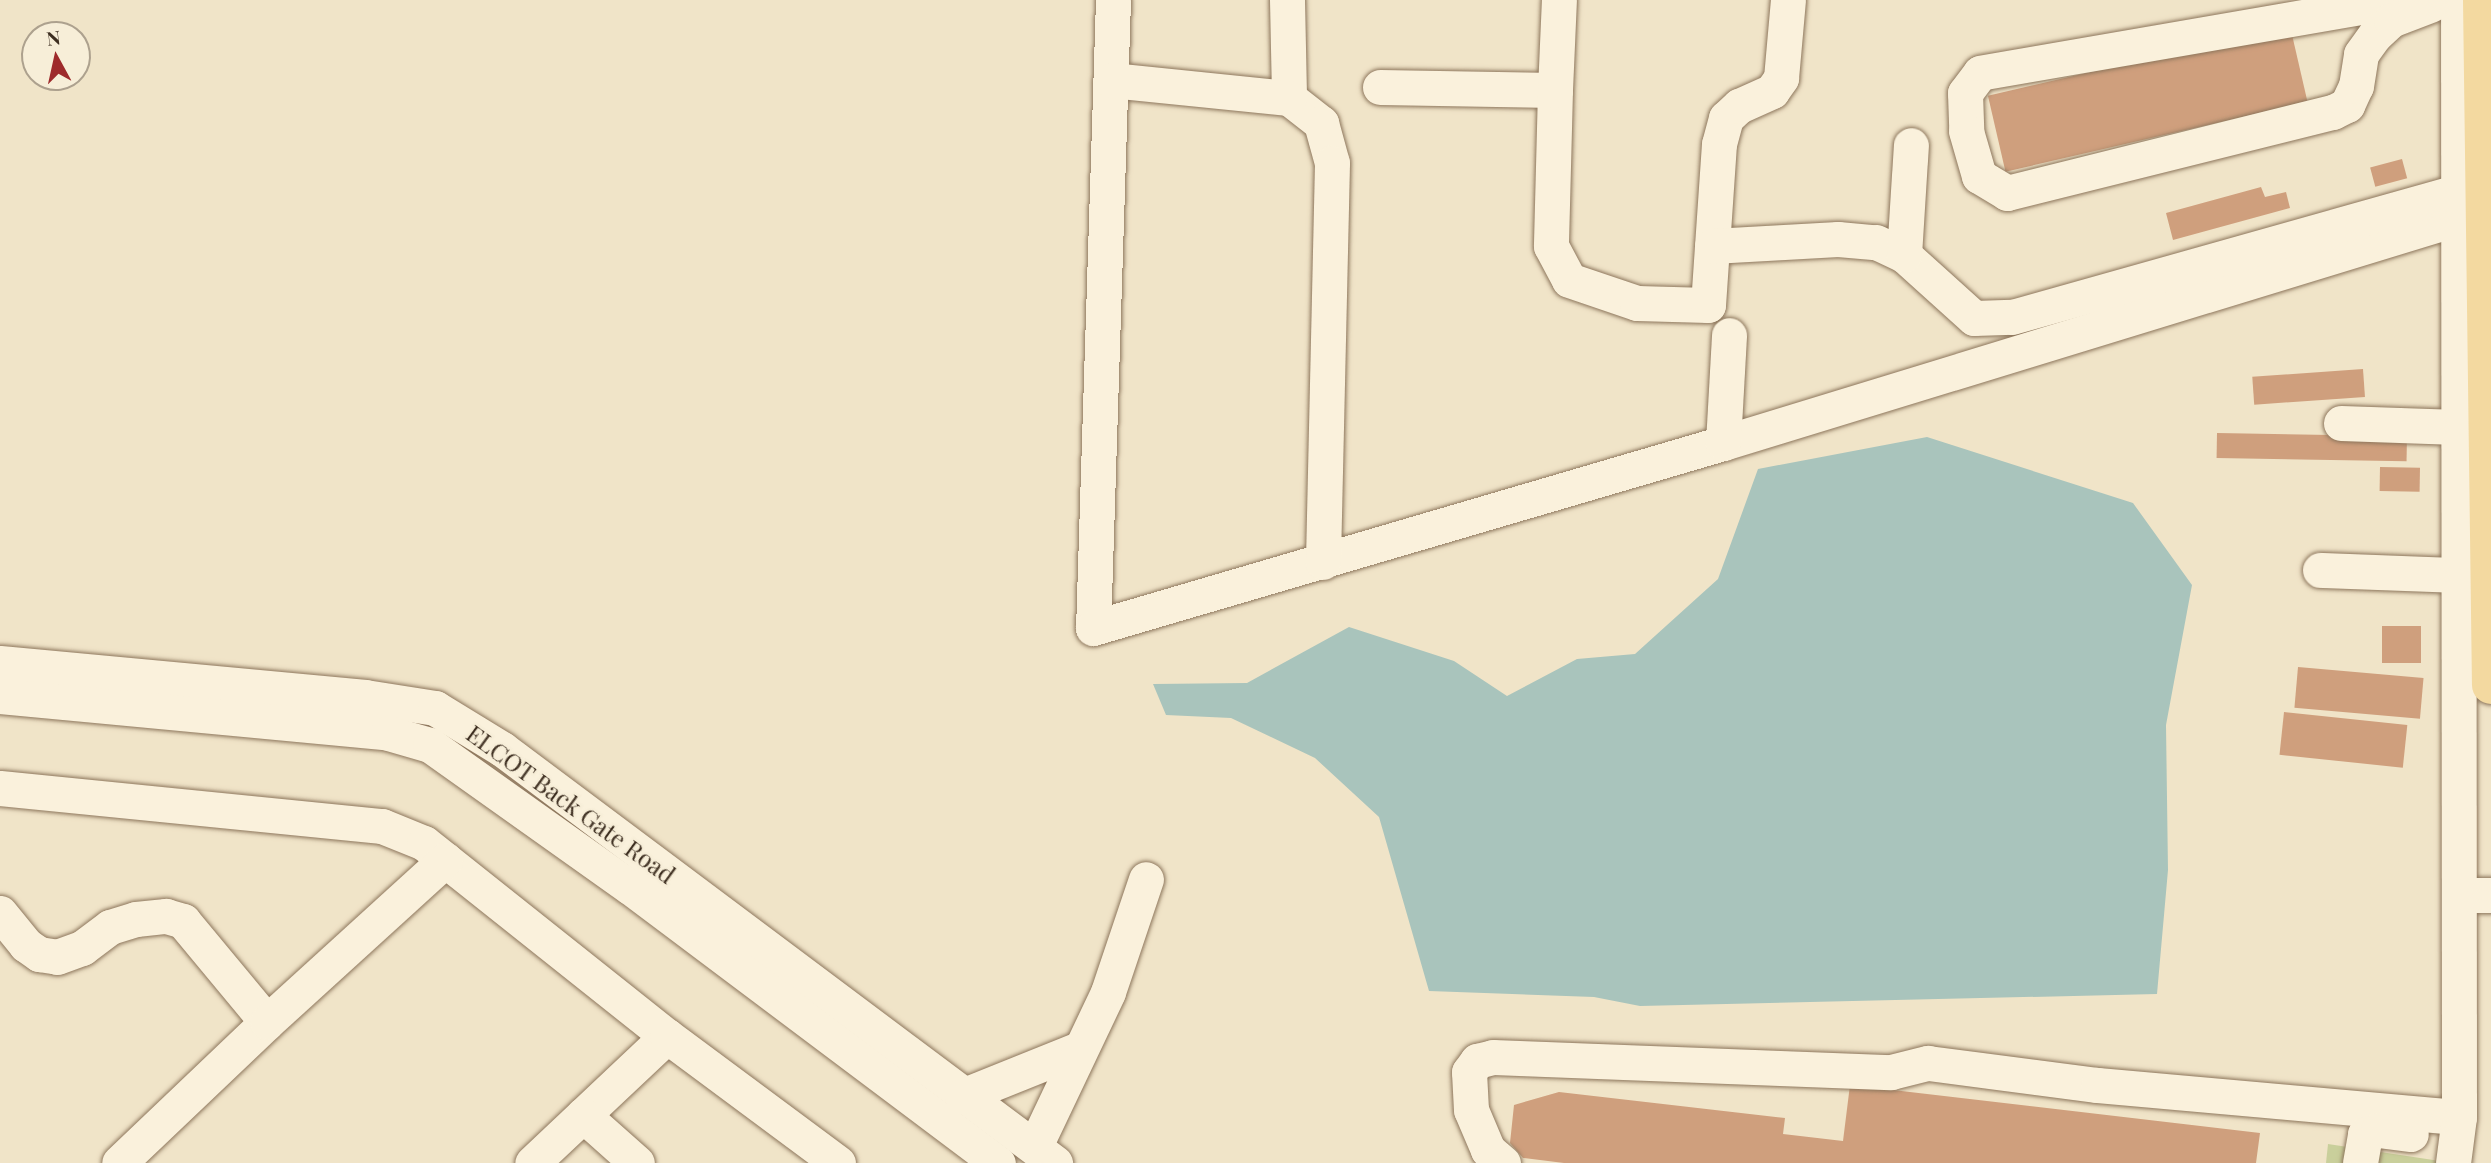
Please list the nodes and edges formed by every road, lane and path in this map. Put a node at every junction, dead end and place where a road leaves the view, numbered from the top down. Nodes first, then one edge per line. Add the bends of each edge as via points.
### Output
1 (1113, 0) edge
2 (1287, 0) edge
3 (1559, 0) edge
4 (1788, 0) edge
5 (2448, 11) edge
6 (1111, 80) junction
7 (1380, 87) dead end
8 (1555, 90) junction
9 (1289, 98) junction
10 (1911, 145) dead end
11 (2458, 205) junction
12 (1712, 246) junction
13 (1904, 255) junction
14 (1729, 335) dead end
15 (2341, 424) dead end
16 (2458, 427) junction
17 (1724, 443) junction
18 (1323, 562) junction
19 (2320, 570) dead end
20 (2456, 575) junction
21 (0, 663) edge
22 (2491, 685) edge
23 (0, 696) edge
24 (306, 709) junction
25 (0, 788) edge
26 (446, 860) junction
27 (1146, 879) dead end
28 (2475, 895) edge
29 (0, 913) edge
30 (267, 1022) junction
31 (667, 1036) junction
32 (1079, 1049) junction
33 (962, 1096) junction
34 (583, 1115) junction
35 (2456, 1141) edge
36 (1045, 1154) edge
37 (119, 1163) edge
38 (532, 1163) edge
39 (637, 1163) edge
40 (838, 1163) edge
41 (998, 1163) edge
42 (1503, 1163) edge
43 (2360, 1163) edge

1 - 6 street
2 - 9 street
3 - 8 street
4 - 12 street via 1781,78 1772,91 1739,106 1726,118 1719,144
5 - 5 street via 2391,20 2361,54 2356,86 2347,105 2333,112 2007,193 1979,176 1966,131 1965,93 1980,73
5 - 11 street
5 - 22 main road
6 - 9 street
6 - 18 street via 1093,628
7 - 8 street
8 - 12 street via 1551,247 1569,281 1637,303 1708,304
9 - 18 street via 1321,123 1332,163
10 - 13 street
11 - 13 street via 2012,317 1974,318
11 - 16 street
11 - 17 street
12 - 13 street via 1838,239 1876,242
14 - 17 street
15 - 16 street
16 - 20 street
17 - 18 street
19 - 20 street
20 - 28 street
21 - 24 street, ELCOT Back Gate Road
23 - 24 street, ELCOT Back Gate Road
24 - 33 street, ELCOT Back Gate Road via 435,708 502,749
24 - 41 street, ELCOT Back Gate Road via 430,745 652,903
25 - 26 street via 382,825 404,832
26 - 30 street
26 - 31 street
27 - 32 street via 1108,992
28 - 35 street
29 - 30 street via 26,944 39,954 57,957 82,948 110,927 136,919 166,916 183,921
30 - 37 street
31 - 34 street
31 - 40 street
32 - 33 street
32 - 36 street
33 - 36 street, ELCOT Back Gate Road
34 - 38 street
34 - 39 street
35 - 42 street via 1928,1063 1891,1072 1493,1057 1477,1061 1469,1072 1471,1110 1488,1150
35 - 43 street via 2378,1130 2365,1134

